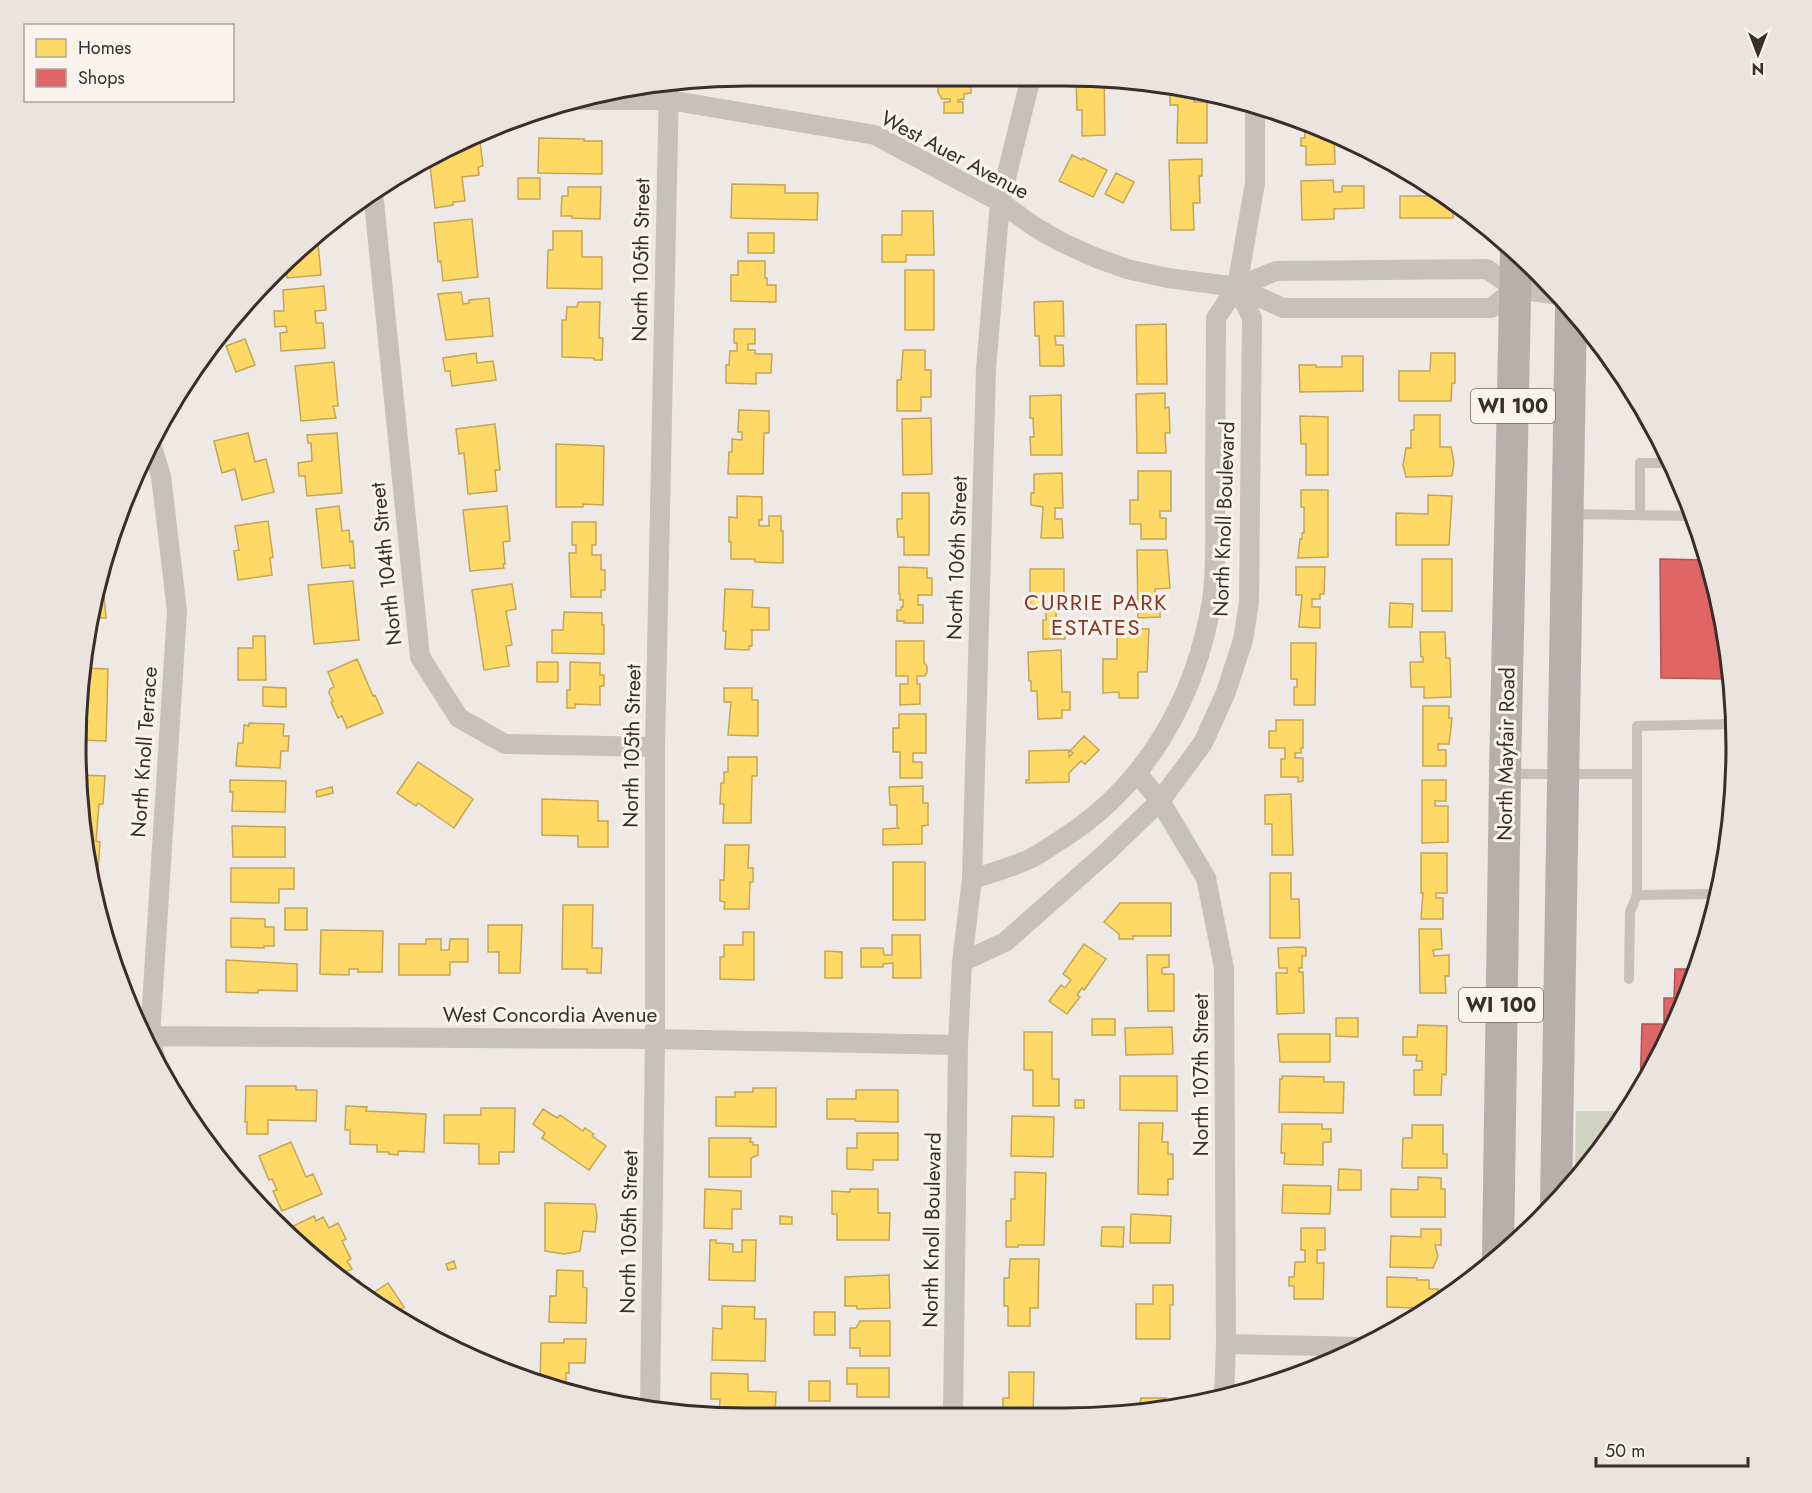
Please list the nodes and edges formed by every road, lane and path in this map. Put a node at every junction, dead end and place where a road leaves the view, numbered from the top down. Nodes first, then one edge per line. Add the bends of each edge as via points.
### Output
1 (1029, 85) edge
2 (669, 93) edge
3 (633, 95) edge
4 (1255, 114) edge
5 (374, 201) edge
6 (1000, 202) junction
7 (1516, 264) edge
8 (1237, 287) junction
9 (1516, 289) junction
10 (1546, 293) edge
11 (1571, 321) edge
12 (154, 454) edge
13 (1662, 463) edge
14 (1569, 514) junction
15 (1640, 515) junction
16 (1684, 516) edge
17 (1725, 724) edge
18 (655, 747) junction
19 (1138, 774) junction
20 (1505, 774) junction
21 (1565, 774) junction
22 (1637, 774) junction
23 (1160, 801) junction
24 (972, 879) junction
25 (1710, 894) edge
26 (1637, 895) junction
27 (962, 962) junction
28 (1629, 979) dead end
29 (147, 1023) edge
30 (153, 1036) edge
31 (655, 1039) junction
32 (958, 1045) junction
33 (1556, 1188) edge
34 (1498, 1245) edge
35 (1226, 1344) junction
36 (1341, 1346) edge
37 (1224, 1388) edge
38 (650, 1400) edge
39 (953, 1408) edge

1 - 6 street, North 106th Street
2 - 3 street, West Auer Avenue
2 - 6 street, West Auer Avenue via 875,135
2 - 18 street, North 105th Street
4 - 8 street, North Knoll Boulevard via 1255,183
5 - 18 street, North 104th Street via 420,657 459,718 505,744
6 - 8 street, West Auer Avenue via 1035,227 1127,269
6 - 24 street, North 106th Street via 986,369
7 - 9 main road, North Mayfair Road / WI 100
8 - 9 street, West Auer Avenue via 1276,271 1487,269
8 - 9 street, West Auer Avenue via 1283,308 1491,308
8 - 19 street, North Knoll Boulevard via 1216,318 1212,598 1190,678 1171,722
8 - 23 street, North Knoll Boulevard via 1252,318 1250,559 1245,631 1226,692 1203,743
9 - 10 street, West Auer Avenue
9 - 20 main road, North Mayfair Road / WI 100
11 - 14 main road, WI 100
12 - 29 street, North Knoll Terrace via 161,476 177,611
13 - 15 lane via 1640,463
14 - 15 lane
14 - 21 main road, WI 100
15 - 16 lane
17 - 22 lane via 1637,726
18 - 31 street, North 105th Street
19 - 23 street, North 107th Street
19 - 24 street, North Knoll Boulevard via 1075,831 1033,858
20 - 21 lane
20 - 34 main road, North Mayfair Road / WI 100
21 - 22 lane
21 - 33 main road, WI 100
22 - 26 lane
23 - 27 street, North Knoll Boulevard via 1005,942
23 - 35 street, North 107th Street via 1206,878 1224,968
24 - 27 street, North 106th Street
25 - 26 lane
26 - 28 lane via 1630,912
27 - 32 street, North 106th Street
30 - 31 street, West Concordia Avenue
31 - 32 street, West Concordia Avenue
31 - 38 street, North 105th Street
32 - 39 street, North Knoll Boulevard
35 - 36 street
35 - 37 street, North 107th Street

